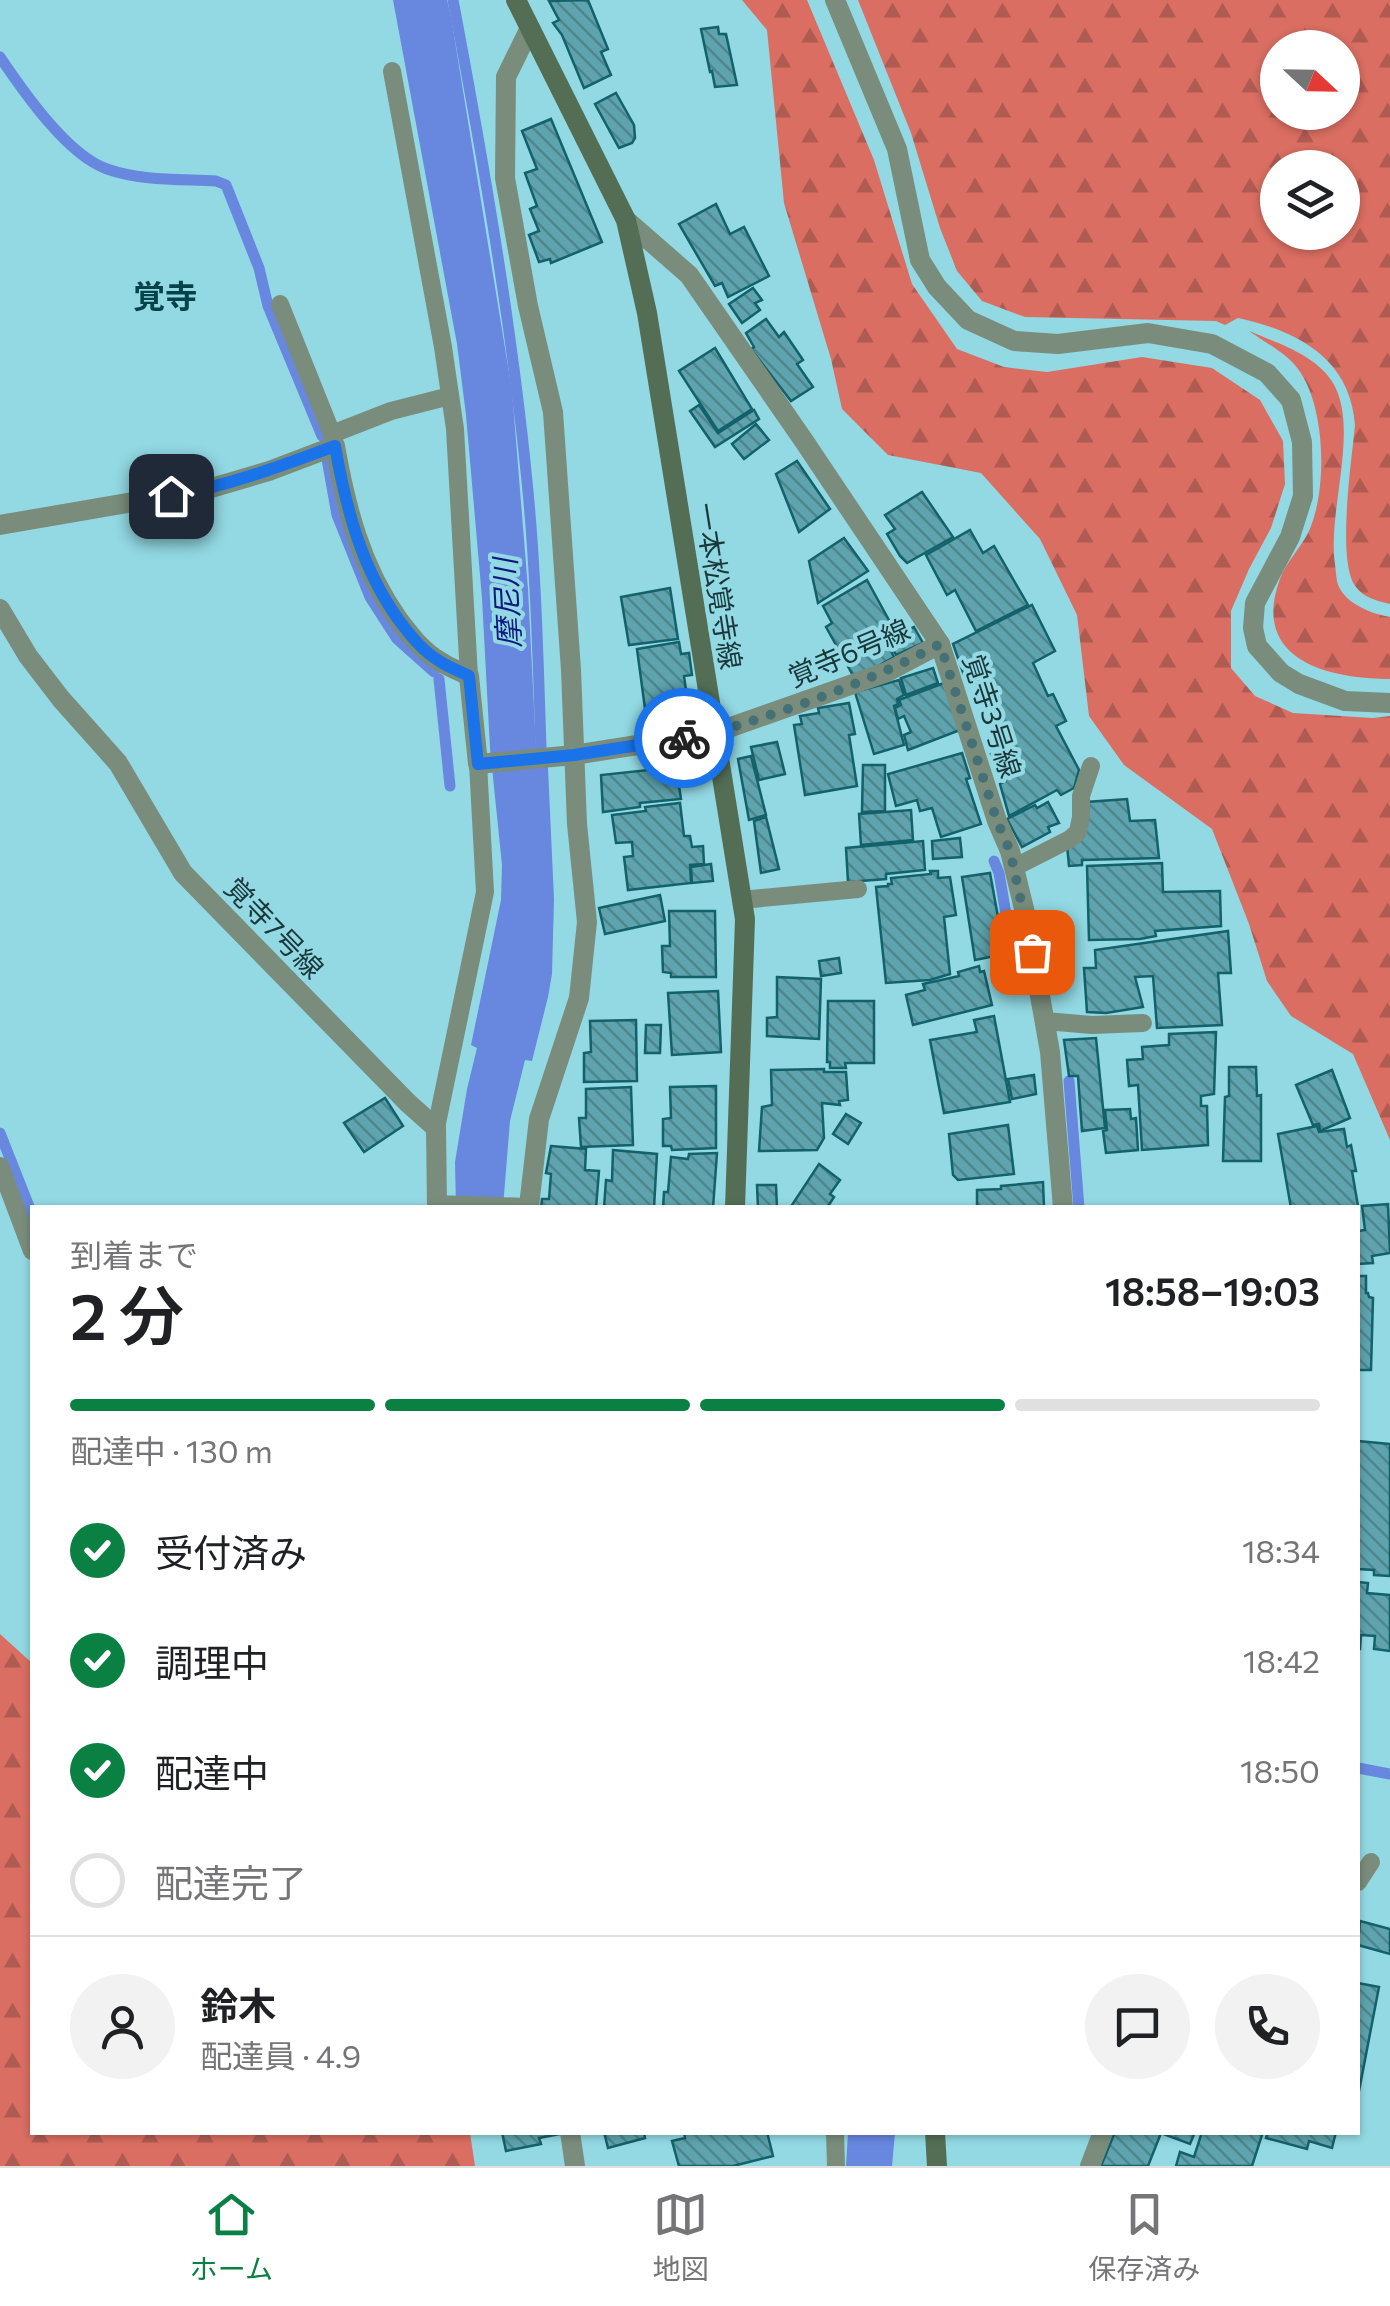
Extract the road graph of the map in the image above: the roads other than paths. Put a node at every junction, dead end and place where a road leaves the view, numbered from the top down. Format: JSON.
{"nodes":[{"id":1,"x":516,"y":0,"type":"edge"},
{"id":2,"x":835,"y":0,"type":"edge"},
{"id":3,"x":530,"y":28,"type":"junction"},
{"id":4,"x":392,"y":70,"type":"dead end"},
{"id":5,"x":626,"y":220,"type":"junction"},
{"id":6,"x":280,"y":304,"type":"dead end"},
{"id":7,"x":450,"y":396,"type":"junction"},
{"id":8,"x":334,"y":440,"type":"junction"},
{"id":9,"x":0,"y":526,"type":"edge"},
{"id":10,"x":0,"y":610,"type":"edge"},
{"id":11,"x":940,"y":644,"type":"junction"},
{"id":12,"x":469,"y":676,"type":"junction"},
{"id":13,"x":1390,"y":703,"type":"edge"},
{"id":14,"x":714,"y":733,"type":"junction"},
{"id":15,"x":566,"y":755,"type":"junction"},
{"id":16,"x":484,"y":763,"type":"junction"},
{"id":17,"x":1091,"y":766,"type":"dead end"},
{"id":18,"x":1015,"y":867,"type":"junction"},
{"id":19,"x":858,"y":889,"type":"dead end"},
{"id":20,"x":741,"y":900,"type":"junction"},
{"id":21,"x":1044,"y":1020,"type":"junction"},
{"id":22,"x":1143,"y":1023,"type":"dead end"},
{"id":23,"x":436,"y":1128,"type":"junction"},
{"id":24,"x":0,"y":1166,"type":"edge"},
{"id":25,"x":437,"y":1205,"type":"edge"},
{"id":26,"x":522,"y":1205,"type":"edge"},
{"id":27,"x":735,"y":1205,"type":"edge"},
{"id":28,"x":1063,"y":1205,"type":"edge"},
{"id":29,"x":30,"y":1246,"type":"edge"},
{"id":30,"x":1371,"y":1862,"type":"dead end"},
{"id":31,"x":1360,"y":1879,"type":"edge"},
{"id":32,"x":571,"y":2135,"type":"edge"},
{"id":33,"x":835,"y":2135,"type":"edge"},
{"id":34,"x":935,"y":2135,"type":"edge"},
{"id":35,"x":1102,"y":2135,"type":"edge"},
{"id":36,"x":576,"y":2166,"type":"edge"},
{"id":37,"x":836,"y":2166,"type":"edge"},
{"id":38,"x":938,"y":2166,"type":"edge"},
{"id":39,"x":1090,"y":2166,"type":"edge"}],
"edges":[{"from":1,"to":3,"type":"main road","name":"一本松覚寺線"},
{"from":2,"to":13,"type":"street"},
{"from":3,"to":5,"type":"main road","name":"一本松覚寺線"},
{"from":3,"to":15,"type":"street"},
{"from":4,"to":7,"type":"lane"},
{"from":5,"to":11,"type":"street","name":"覚寺3号線"},
{"from":5,"to":14,"type":"main road","name":"一本松覚寺線"},
{"from":6,"to":8,"type":"lane"},
{"from":7,"to":8,"type":"lane"},
{"from":7,"to":12,"type":"lane"},
{"from":8,"to":9,"type":"street"},
{"from":8,"to":12,"type":"street"},
{"from":10,"to":23,"type":"street","name":"覚寺7号線"},
{"from":11,"to":14,"type":"street","name":"覚寺6号線"},
{"from":11,"to":18,"type":"street","name":"覚寺3号線"},
{"from":12,"to":16,"type":"street"},
{"from":14,"to":15,"type":"street","name":"覚寺6号線"},
{"from":14,"to":20,"type":"main road","name":"一本松覚寺線"},
{"from":15,"to":16,"type":"street","name":"覚寺6号線"},
{"from":15,"to":26,"type":"street"},
{"from":16,"to":23,"type":"lane"},
{"from":17,"to":18,"type":"lane"},
{"from":18,"to":21,"type":"street","name":"覚寺3号線"},
{"from":19,"to":20,"type":"lane"},
{"from":20,"to":27,"type":"main road","name":"一本松覚寺線"},
{"from":21,"to":22,"type":"lane"},
{"from":21,"to":28,"type":"street","name":"覚寺3号線"},
{"from":23,"to":25,"type":"street"},
{"from":24,"to":29,"type":"lane"},
{"from":30,"to":31,"type":"lane"},
{"from":32,"to":36,"type":"street"},
{"from":33,"to":37,"type":"lane"},
{"from":34,"to":38,"type":"main road"},
{"from":35,"to":39,"type":"street"}]}
